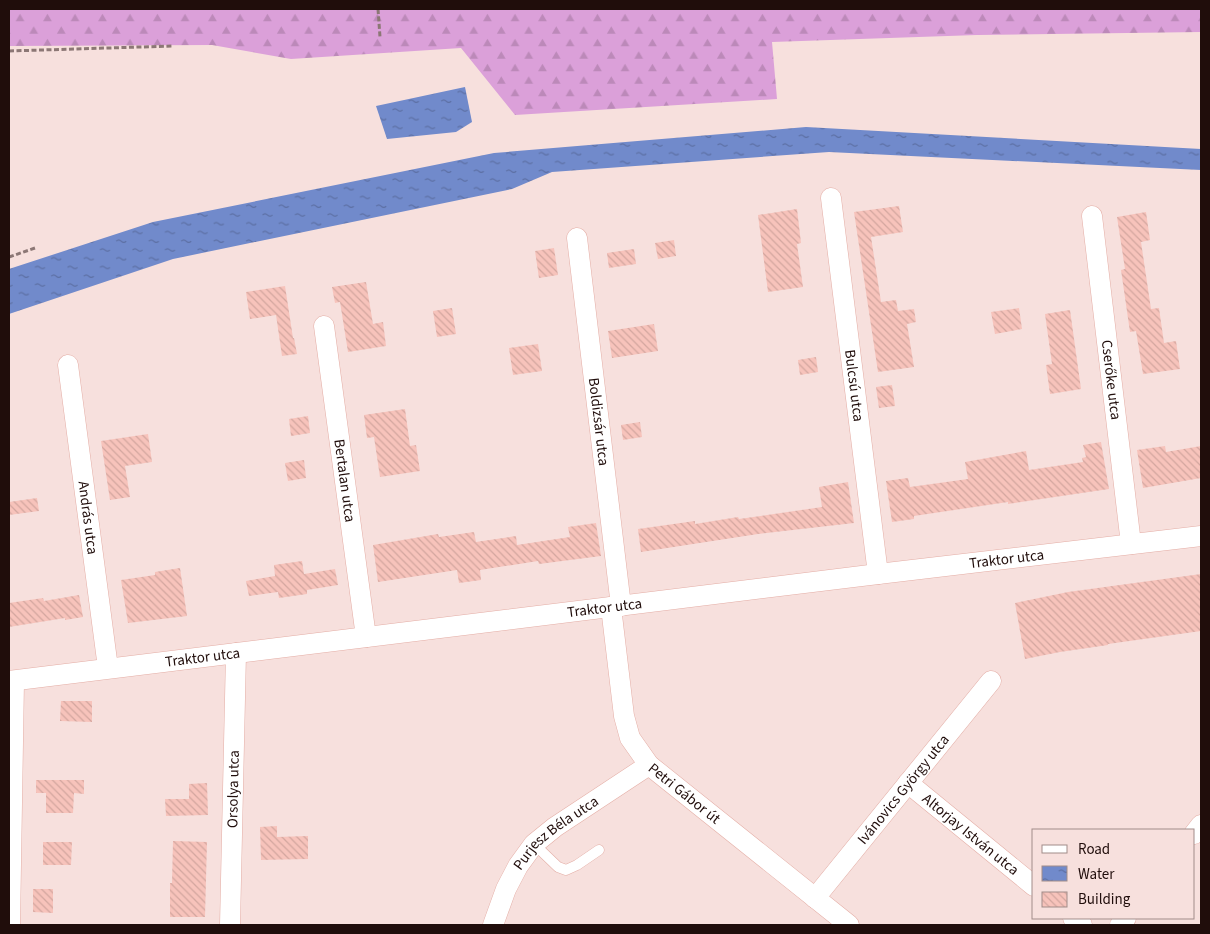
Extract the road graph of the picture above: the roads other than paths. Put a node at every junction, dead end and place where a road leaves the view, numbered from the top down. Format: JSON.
{"nodes":[{"id":1,"x":831,"y":198,"type":"dead end"},
{"id":2,"x":1092,"y":216,"type":"dead end"},
{"id":3,"x":577,"y":238,"type":"dead end"},
{"id":4,"x":324,"y":326,"type":"dead end"},
{"id":5,"x":68,"y":365,"type":"dead end"},
{"id":6,"x":1201,"y":536,"type":"edge"},
{"id":7,"x":1131,"y":544,"type":"junction"},
{"id":8,"x":878,"y":574,"type":"junction"},
{"id":9,"x":616,"y":607,"type":"junction"},
{"id":10,"x":366,"y":637,"type":"junction"},
{"id":11,"x":236,"y":653,"type":"junction"},
{"id":12,"x":108,"y":668,"type":"junction"},
{"id":13,"x":11,"y":681,"type":"edge"},
{"id":14,"x":991,"y":681,"type":"dead end"},
{"id":15,"x":649,"y":765,"type":"junction"},
{"id":16,"x":908,"y":783,"type":"junction"},
{"id":17,"x":534,"y":844,"type":"junction"},
{"id":18,"x":598,"y":850,"type":"dead end"},
{"id":19,"x":1032,"y":884,"type":"edge"},
{"id":20,"x":815,"y":898,"type":"junction"},
{"id":21,"x":10,"y":925,"type":"edge"},
{"id":22,"x":230,"y":925,"type":"edge"},
{"id":23,"x":492,"y":925,"type":"edge"},
{"id":24,"x":849,"y":925,"type":"edge"}],
"edges":[{"from":1,"to":8,"type":"street","name":"Bulcsú utca"},
{"from":2,"to":7,"type":"street","name":"Cserőke utca"},
{"from":3,"to":9,"type":"street","name":"Boldizsár utca"},
{"from":4,"to":10,"type":"street","name":"Bertalan utca"},
{"from":5,"to":12,"type":"street","name":"András utca"},
{"from":6,"to":7,"type":"street","name":"Traktor utca"},
{"from":7,"to":8,"type":"street","name":"Traktor utca"},
{"from":8,"to":9,"type":"street","name":"Traktor utca"},
{"from":9,"to":10,"type":"street","name":"Traktor utca"},
{"from":9,"to":15,"type":"street","name":"Petri Gábor út"},
{"from":10,"to":11,"type":"street","name":"Traktor utca"},
{"from":11,"to":12,"type":"street","name":"Traktor utca"},
{"from":11,"to":22,"type":"street","name":"Orsolya utca"},
{"from":12,"to":13,"type":"street","name":"Traktor utca"},
{"from":13,"to":21,"type":"street"},
{"from":14,"to":16,"type":"street","name":"Ivánovics György utca"},
{"from":15,"to":17,"type":"street","name":"Purjesz Béla utca"},
{"from":15,"to":20,"type":"street","name":"Petri Gábor út"},
{"from":16,"to":19,"type":"street","name":"Altorjay István utca"},
{"from":16,"to":20,"type":"street","name":"Ivánovics György utca"},
{"from":17,"to":18,"type":"lane"},
{"from":17,"to":23,"type":"street","name":"Purjesz Béla utca"},
{"from":20,"to":24,"type":"street","name":"Petri Gábor út"}]}
